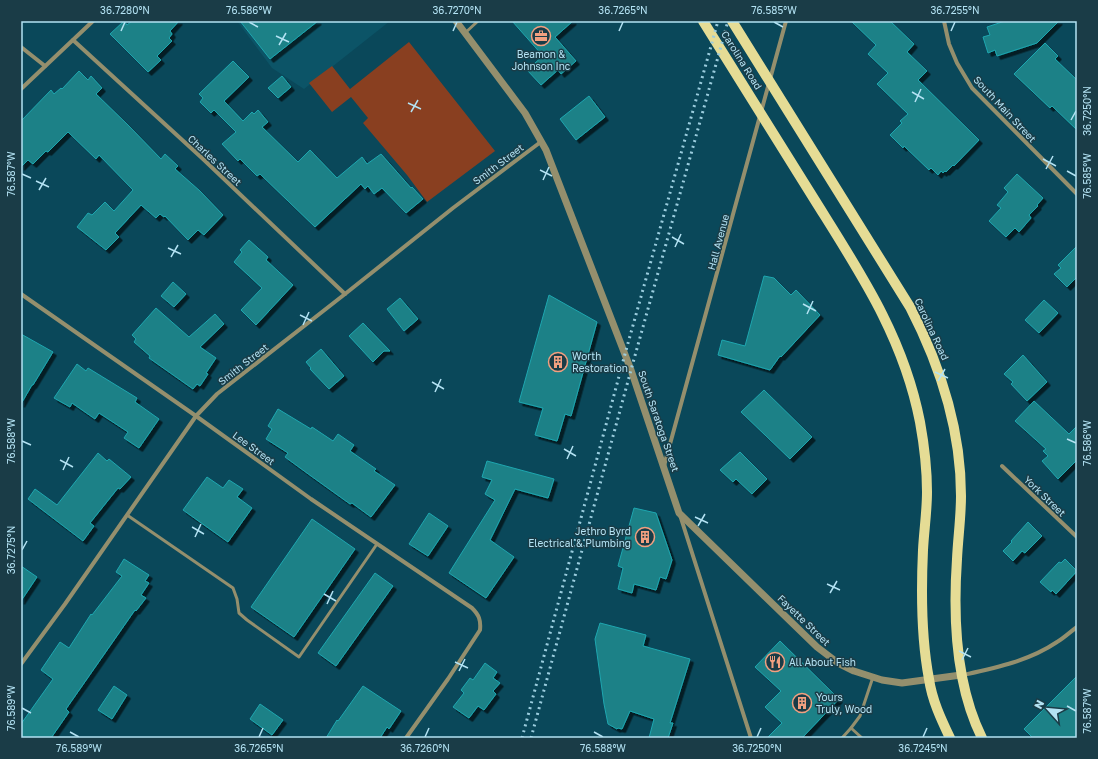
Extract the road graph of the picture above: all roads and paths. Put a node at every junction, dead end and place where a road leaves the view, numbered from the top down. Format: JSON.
{"nodes":[{"id":1,"x":93,"y":21,"type":"edge"},
{"id":2,"x":456,"y":21,"type":"edge"},
{"id":3,"x":478,"y":21,"type":"edge"},
{"id":4,"x":703,"y":21,"type":"edge"},
{"id":5,"x":732,"y":21,"type":"edge"},
{"id":6,"x":786,"y":21,"type":"edge"},
{"id":7,"x":944,"y":21,"type":"edge"},
{"id":8,"x":465,"y":33,"type":"junction"},
{"id":9,"x":73,"y":40,"type":"junction"},
{"id":10,"x":21,"y":47,"type":"edge"},
{"id":11,"x":45,"y":66,"type":"junction"},
{"id":12,"x":21,"y":90,"type":"edge"},
{"id":13,"x":542,"y":141,"type":"junction"},
{"id":14,"x":1077,"y":194,"type":"edge"},
{"id":15,"x":21,"y":294,"type":"edge"},
{"id":16,"x":345,"y":294,"type":"junction"},
{"id":17,"x":196,"y":416,"type":"junction"},
{"id":18,"x":664,"y":466,"type":"junction"},
{"id":19,"x":1002,"y":466,"type":"dead end"},
{"id":20,"x":679,"y":513,"type":"junction"},
{"id":21,"x":127,"y":515,"type":"junction"},
{"id":22,"x":1077,"y":537,"type":"edge"},
{"id":23,"x":377,"y":544,"type":"junction"},
{"id":24,"x":1077,"y":627,"type":"edge"},
{"id":25,"x":21,"y":664,"type":"edge"},
{"id":26,"x":961,"y":675,"type":"junction"},
{"id":27,"x":873,"y":677,"type":"junction"},
{"id":28,"x":929,"y":680,"type":"junction"},
{"id":29,"x":851,"y":728,"type":"junction"},
{"id":30,"x":948,"y":737,"type":"edge"},
{"id":31,"x":406,"y":738,"type":"edge"},
{"id":32,"x":751,"y":738,"type":"edge"},
{"id":33,"x":842,"y":738,"type":"edge"},
{"id":34,"x":862,"y":738,"type":"edge"},
{"id":35,"x":982,"y":738,"type":"edge"}],
"edges":[{"from":1,"to":9,"type":"street"},
{"from":2,"to":8,"type":"street","name":"South Saratoga Street"},
{"from":3,"to":8,"type":"lane"},
{"from":4,"to":28,"type":"main road","name":"Carolina Road"},
{"from":5,"to":26,"type":"main road","name":"Carolina Road"},
{"from":6,"to":18,"type":"street","name":"Hall Avenue"},
{"from":7,"to":14,"type":"street","name":"South Main Street"},
{"from":8,"to":13,"type":"street","name":"South Saratoga Street"},
{"from":9,"to":11,"type":"street"},
{"from":9,"to":16,"type":"street","name":"Charles Street"},
{"from":10,"to":11,"type":"street"},
{"from":11,"to":12,"type":"street"},
{"from":13,"to":16,"type":"street","name":"Smith Street"},
{"from":13,"to":18,"type":"street","name":"South Saratoga Street"},
{"from":15,"to":17,"type":"street","name":"Lee Street"},
{"from":16,"to":17,"type":"street","name":"Smith Street"},
{"from":17,"to":21,"type":"street","name":"Smith Street"},
{"from":17,"to":23,"type":"street","name":"Lee Street"},
{"from":18,"to":20,"type":"street","name":"South Saratoga Street"},
{"from":19,"to":22,"type":"street","name":"York Street"},
{"from":20,"to":27,"type":"street","name":"Fayette Street"},
{"from":20,"to":32,"type":"street","name":"South Saratoga Street"},
{"from":21,"to":23,"type":"lane"},
{"from":21,"to":25,"type":"street","name":"Smith Street"},
{"from":23,"to":31,"type":"street","name":"Lee Street"},
{"from":24,"to":26,"type":"street","name":"Fayette Street"},
{"from":26,"to":28,"type":"street","name":"Fayette Street"},
{"from":26,"to":35,"type":"main road","name":"Carolina Road"},
{"from":27,"to":28,"type":"street","name":"Fayette Street"},
{"from":27,"to":29,"type":"lane"},
{"from":28,"to":30,"type":"main road","name":"Carolina Road"},
{"from":29,"to":33,"type":"lane"},
{"from":29,"to":34,"type":"lane"}]}
